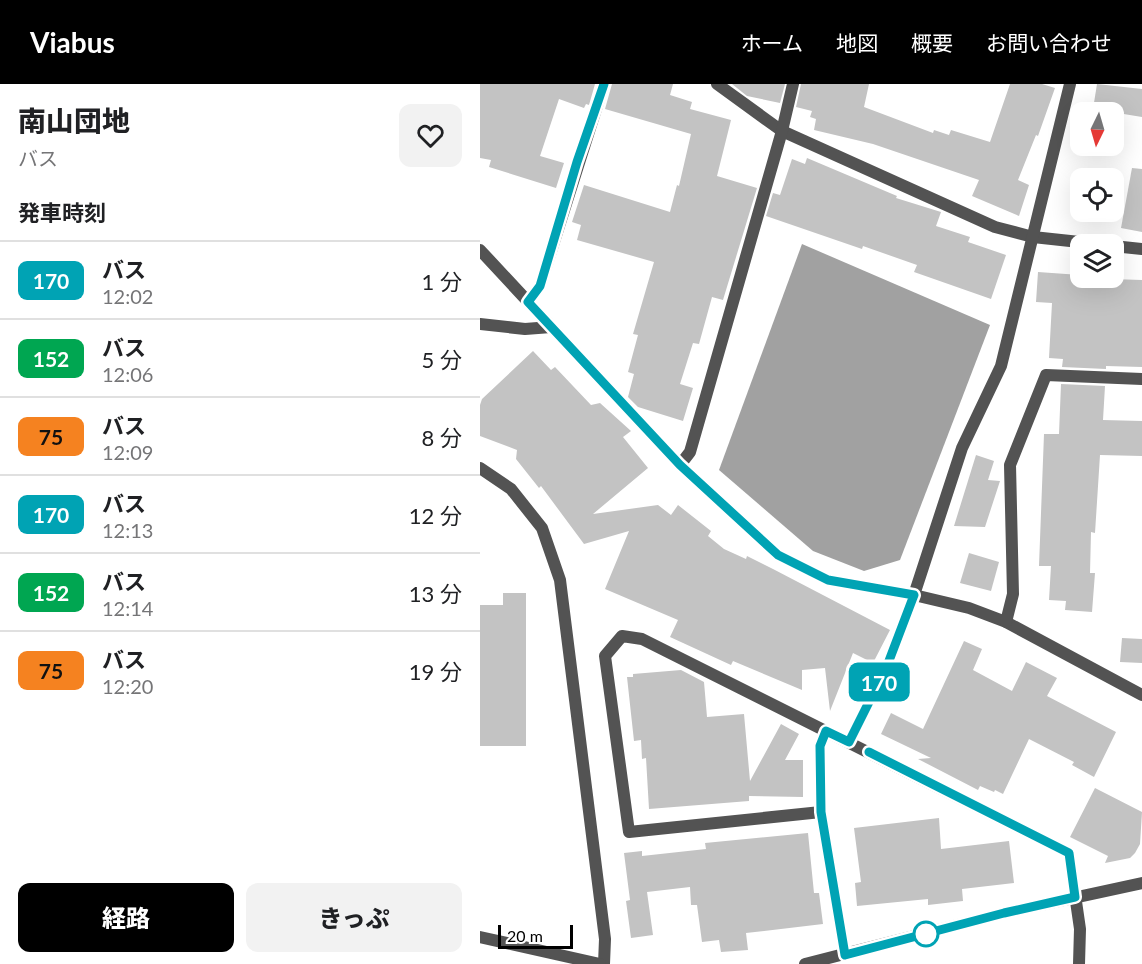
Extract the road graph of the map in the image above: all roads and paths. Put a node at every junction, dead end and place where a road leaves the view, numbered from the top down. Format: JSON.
{"nodes":[{"id":1,"x":604,"y":84,"type":"edge"},
{"id":2,"x":717,"y":84,"type":"edge"},
{"id":3,"x":793,"y":84,"type":"edge"},
{"id":4,"x":1070,"y":84,"type":"edge"},
{"id":5,"x":782,"y":131,"type":"junction"},
{"id":6,"x":1033,"y":237,"type":"junction"},
{"id":7,"x":1070,"y":241,"type":"edge"},
{"id":8,"x":1124,"y":247,"type":"edge"},
{"id":9,"x":1142,"y":249,"type":"edge"},
{"id":10,"x":480,"y":250,"type":"edge"},
{"id":11,"x":528,"y":302,"type":"junction"},
{"id":12,"x":480,"y":324,"type":"edge"},
{"id":13,"x":551,"y":327,"type":"junction"},
{"id":14,"x":1142,"y":379,"type":"edge"},
{"id":15,"x":680,"y":465,"type":"junction"},
{"id":16,"x":480,"y":468,"type":"edge"},
{"id":17,"x":914,"y":595,"type":"junction"},
{"id":18,"x":1006,"y":622,"type":"junction"},
{"id":19,"x":1142,"y":695,"type":"edge"},
{"id":20,"x":826,"y":731,"type":"junction"},
{"id":21,"x":849,"y":742,"type":"junction"},
{"id":22,"x":821,"y":812,"type":"junction"},
{"id":23,"x":1142,"y":883,"type":"edge"},
{"id":24,"x":1075,"y":897,"type":"junction"},
{"id":25,"x":480,"y":937,"type":"edge"},
{"id":26,"x":845,"y":955,"type":"junction"},
{"id":27,"x":602,"y":964,"type":"edge"},
{"id":28,"x":805,"y":964,"type":"edge"},
{"id":29,"x":1078,"y":964,"type":"edge"}],
"edges":[{"from":1,"to":11,"type":"street"},
{"from":2,"to":5,"type":"street"},
{"from":3,"to":5,"type":"street"},
{"from":4,"to":6,"type":"street"},
{"from":5,"to":6,"type":"street"},
{"from":5,"to":15,"type":"street"},
{"from":6,"to":7,"type":"street"},
{"from":6,"to":17,"type":"street"},
{"from":8,"to":9,"type":"street"},
{"from":10,"to":11,"type":"street"},
{"from":11,"to":13,"type":"street"},
{"from":12,"to":13,"type":"street"},
{"from":13,"to":15,"type":"street"},
{"from":14,"to":18,"type":"street"},
{"from":15,"to":17,"type":"street"},
{"from":16,"to":27,"type":"street"},
{"from":17,"to":18,"type":"street"},
{"from":17,"to":21,"type":"street"},
{"from":18,"to":19,"type":"street"},
{"from":20,"to":21,"type":"street"},
{"from":20,"to":22,"type":"street"},
{"from":20,"to":22,"type":"street"},
{"from":21,"to":24,"type":"street"},
{"from":22,"to":26,"type":"street"},
{"from":23,"to":24,"type":"street"},
{"from":24,"to":26,"type":"street"},
{"from":24,"to":29,"type":"street"},
{"from":25,"to":27,"type":"street"},
{"from":26,"to":28,"type":"street"}]}
